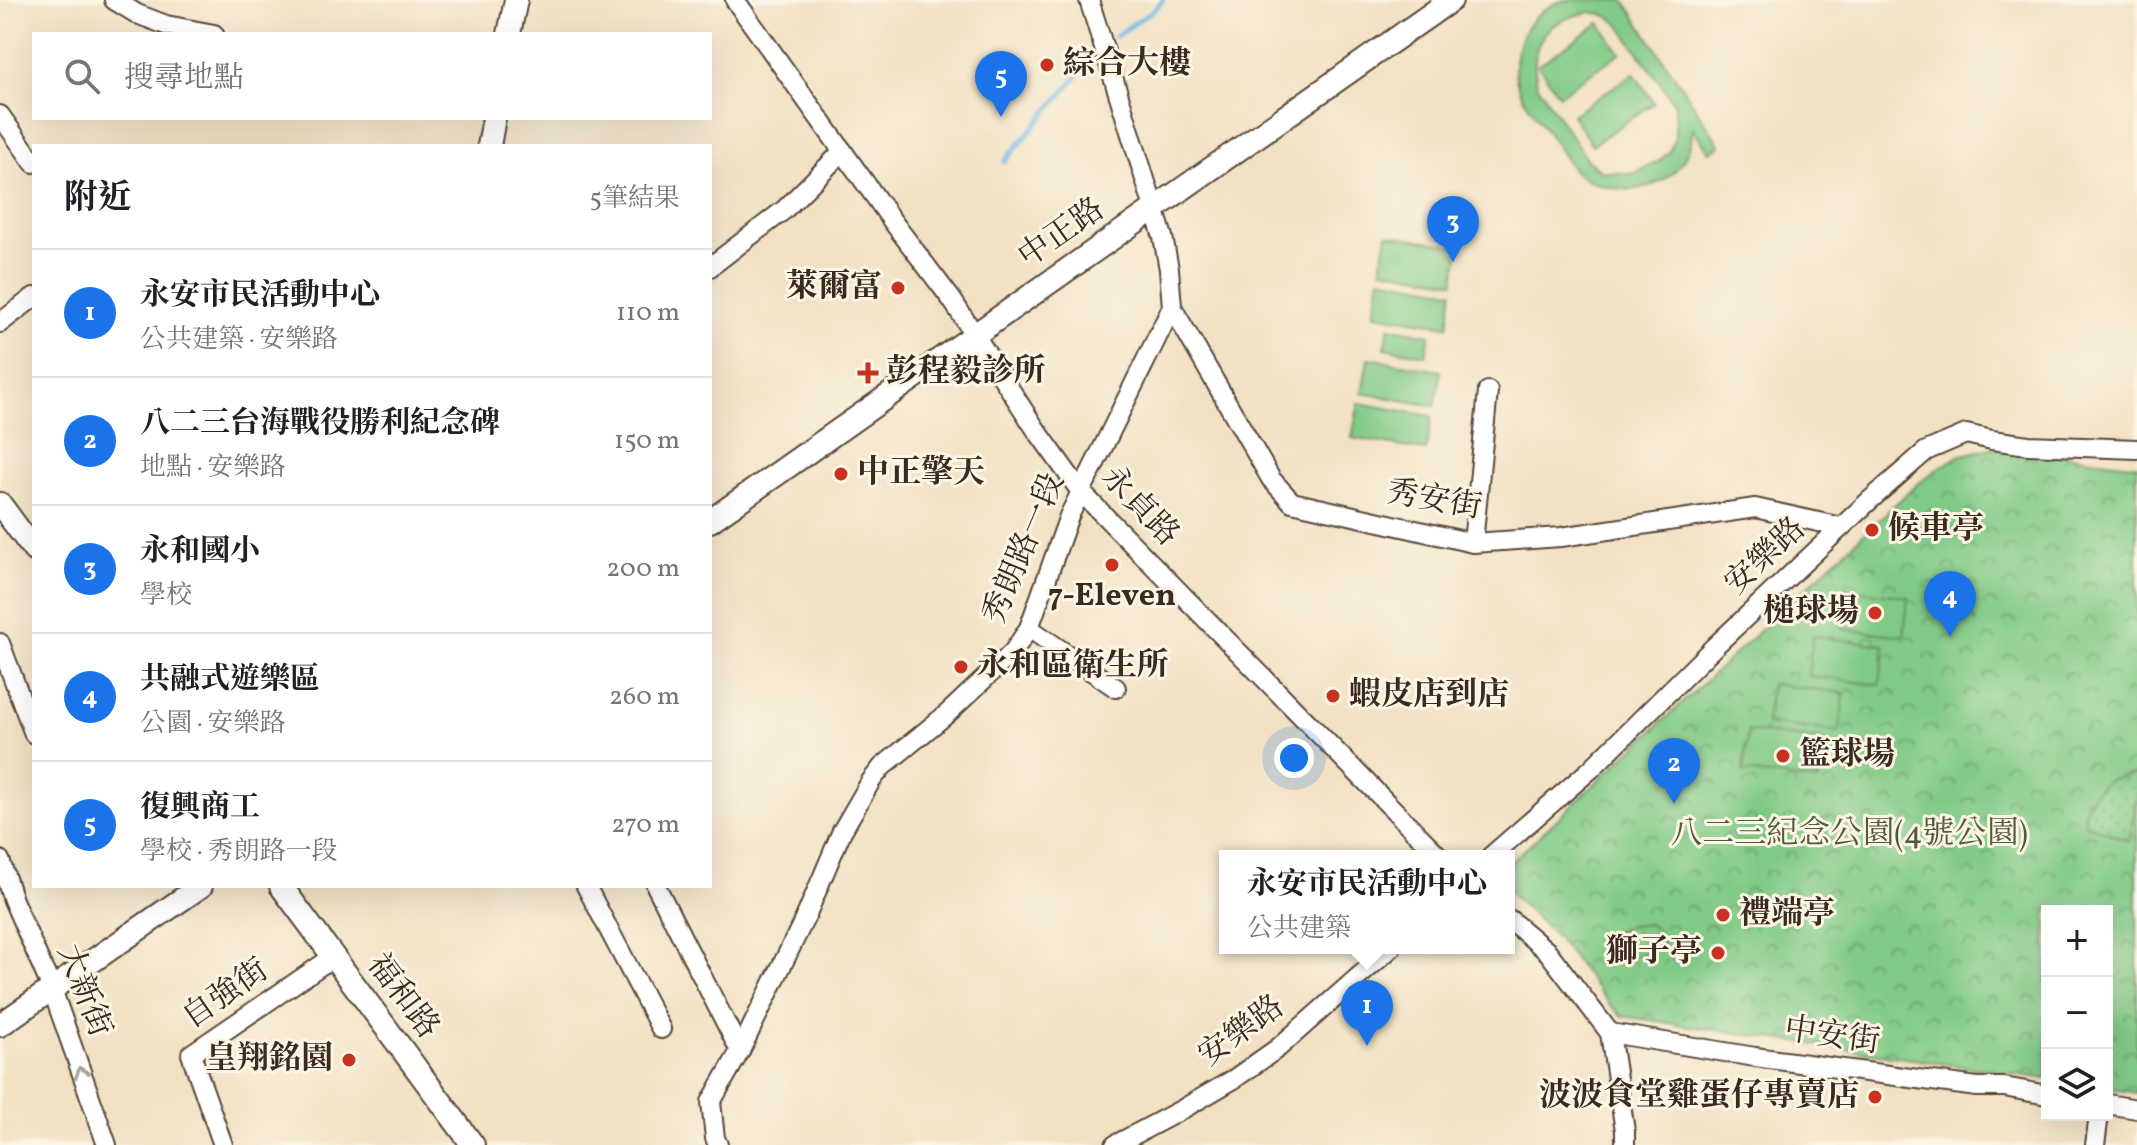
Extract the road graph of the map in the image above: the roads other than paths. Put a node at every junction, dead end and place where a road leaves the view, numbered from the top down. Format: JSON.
{"nodes":[{"id":1,"x":114,"y":0,"type":"edge"},
{"id":2,"x":516,"y":0,"type":"edge"},
{"id":3,"x":735,"y":0,"type":"edge"},
{"id":4,"x":1089,"y":0,"type":"edge"},
{"id":5,"x":1451,"y":0,"type":"edge"},
{"id":6,"x":203,"y":32,"type":"edge"},
{"id":7,"x":509,"y":32,"type":"edge"},
{"id":8,"x":0,"y":115,"type":"edge"},
{"id":9,"x":494,"y":120,"type":"edge"},
{"id":10,"x":489,"y":144,"type":"edge"},
{"id":11,"x":843,"y":151,"type":"junction"},
{"id":12,"x":32,"y":160,"type":"edge"},
{"id":13,"x":1155,"y":208,"type":"junction"},
{"id":14,"x":712,"y":265,"type":"edge"},
{"id":15,"x":32,"y":299,"type":"edge"},
{"id":16,"x":1172,"y":307,"type":"junction"},
{"id":17,"x":0,"y":323,"type":"edge"},
{"id":18,"x":975,"y":335,"type":"junction"},
{"id":19,"x":1488,"y":391,"type":"dead end"},
{"id":20,"x":2137,"y":449,"type":"edge"},
{"id":21,"x":1081,"y":492,"type":"junction"},
{"id":22,"x":0,"y":504,"type":"edge"},
{"id":23,"x":712,"y":520,"type":"edge"},
{"id":24,"x":1841,"y":527,"type":"junction"},
{"id":25,"x":1473,"y":543,"type":"junction"},
{"id":26,"x":32,"y":547,"type":"edge"},
{"id":27,"x":1029,"y":628,"type":"junction"},
{"id":28,"x":0,"y":643,"type":"edge"},
{"id":29,"x":1116,"y":688,"type":"dead end"},
{"id":30,"x":32,"y":729,"type":"edge"},
{"id":31,"x":1433,"y":850,"type":"edge"},
{"id":32,"x":1498,"y":850,"type":"edge"},
{"id":33,"x":0,"y":860,"type":"edge"},
{"id":34,"x":198,"y":888,"type":"edge"},
{"id":35,"x":282,"y":888,"type":"edge"},
{"id":36,"x":587,"y":888,"type":"edge"},
{"id":37,"x":657,"y":888,"type":"edge"},
{"id":38,"x":1515,"y":924,"type":"edge"},
{"id":39,"x":1384,"y":954,"type":"edge"},
{"id":40,"x":333,"y":957,"type":"junction"},
{"id":41,"x":52,"y":989,"type":"junction"},
{"id":42,"x":0,"y":1025,"type":"edge"},
{"id":43,"x":661,"y":1029,"type":"dead end"},
{"id":44,"x":1610,"y":1033,"type":"junction"},
{"id":45,"x":740,"y":1051,"type":"junction"},
{"id":46,"x":2041,"y":1094,"type":"edge"},
{"id":47,"x":2113,"y":1105,"type":"edge"},
{"id":48,"x":2137,"y":1109,"type":"edge"},
{"id":49,"x":2098,"y":1121,"type":"edge"},
{"id":50,"x":107,"y":1145,"type":"edge"},
{"id":51,"x":223,"y":1145,"type":"edge"},
{"id":52,"x":473,"y":1145,"type":"edge"},
{"id":53,"x":718,"y":1145,"type":"edge"},
{"id":54,"x":1115,"y":1145,"type":"edge"},
{"id":55,"x":1625,"y":1145,"type":"edge"},
{"id":56,"x":2095,"y":1145,"type":"edge"}],
"edges":[{"from":1,"to":6,"type":"street"},
{"from":2,"to":7,"type":"street"},
{"from":3,"to":11,"type":"street","name":"永貞路"},
{"from":4,"to":13,"type":"street"},
{"from":5,"to":13,"type":"street","name":"中正路"},
{"from":8,"to":12,"type":"street"},
{"from":9,"to":10,"type":"street"},
{"from":11,"to":14,"type":"street"},
{"from":11,"to":18,"type":"street","name":"永貞路"},
{"from":13,"to":16,"type":"street"},
{"from":13,"to":18,"type":"street","name":"中正路"},
{"from":15,"to":17,"type":"street"},
{"from":16,"to":21,"type":"street","name":"秀朗路一段"},
{"from":16,"to":25,"type":"street","name":"秀安街"},
{"from":18,"to":21,"type":"street","name":"永貞路"},
{"from":18,"to":23,"type":"street","name":"中正路"},
{"from":19,"to":25,"type":"street"},
{"from":20,"to":24,"type":"street","name":"安樂路"},
{"from":21,"to":27,"type":"street","name":"秀朗路一段"},
{"from":21,"to":31,"type":"street","name":"永貞路"},
{"from":22,"to":26,"type":"street"},
{"from":24,"to":25,"type":"street","name":"秀安街"},
{"from":24,"to":32,"type":"street","name":"安樂路"},
{"from":27,"to":29,"type":"street"},
{"from":27,"to":45,"type":"street","name":"秀朗路一段"},
{"from":28,"to":30,"type":"street"},
{"from":33,"to":41,"type":"street","name":"大新街"},
{"from":34,"to":41,"type":"street"},
{"from":35,"to":40,"type":"street","name":"福和路"},
{"from":36,"to":43,"type":"street"},
{"from":37,"to":45,"type":"street"},
{"from":38,"to":44,"type":"street"},
{"from":39,"to":54,"type":"street","name":"安樂路"},
{"from":40,"to":51,"type":"street","name":"自強街"},
{"from":40,"to":52,"type":"street","name":"福和路"},
{"from":41,"to":42,"type":"street"},
{"from":50,"to":41,"type":"street","name":"大新街","one_way":true},
{"from":44,"to":46,"type":"street","name":"中安街"},
{"from":44,"to":55,"type":"street"},
{"from":45,"to":53,"type":"street","name":"秀朗路一段"},
{"from":47,"to":48,"type":"street"},
{"from":49,"to":56,"type":"street"}]}
